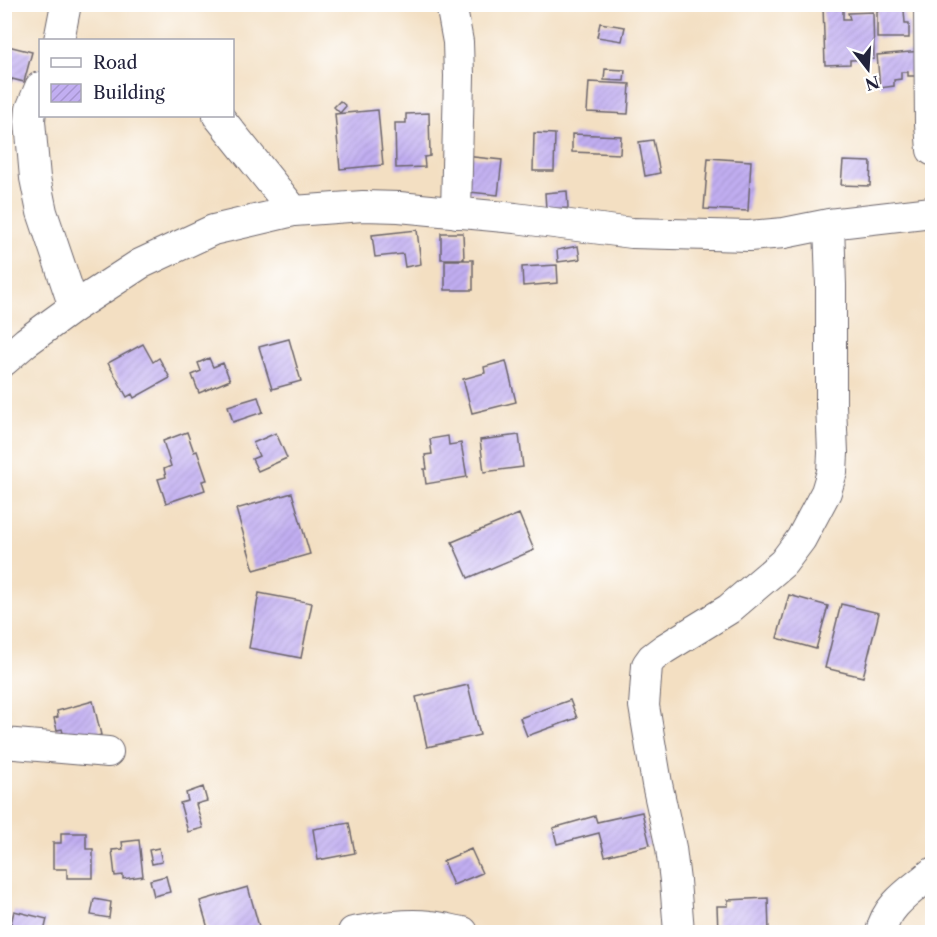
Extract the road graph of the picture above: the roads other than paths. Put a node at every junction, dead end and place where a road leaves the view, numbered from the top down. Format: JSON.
{"nodes":[{"id":1,"x":66,"y":4,"type":"edge"},
{"id":2,"x":451,"y":4,"type":"edge"},
{"id":3,"x":929,"y":4,"type":"edge"},
{"id":4,"x":59,"y":39,"type":"edge"},
{"id":5,"x":39,"y":89,"type":"edge"},
{"id":6,"x":219,"y":117,"type":"edge"},
{"id":7,"x":933,"y":150,"type":"edge"},
{"id":8,"x":294,"y":211,"type":"junction"},
{"id":9,"x":933,"y":212,"type":"edge"},
{"id":10,"x":456,"y":213,"type":"junction"},
{"id":11,"x":829,"y":224,"type":"junction"},
{"id":12,"x":74,"y":307,"type":"junction"},
{"id":13,"x":4,"y":361,"type":"edge"},
{"id":14,"x":4,"y":743,"type":"edge"},
{"id":15,"x":108,"y":753,"type":"dead end"},
{"id":16,"x":933,"y":873,"type":"edge"},
{"id":17,"x":353,"y":933,"type":"edge"},
{"id":18,"x":463,"y":933,"type":"edge"},
{"id":19,"x":679,"y":933,"type":"edge"},
{"id":20,"x":881,"y":933,"type":"edge"}],
"edges":[{"from":1,"to":4,"type":"street"},
{"from":2,"to":10,"type":"street"},
{"from":3,"to":7,"type":"street"},
{"from":5,"to":12,"type":"street"},
{"from":6,"to":8,"type":"street"},
{"from":8,"to":10,"type":"street"},
{"from":8,"to":12,"type":"street"},
{"from":9,"to":11,"type":"street"},
{"from":10,"to":11,"type":"street"},
{"from":11,"to":19,"type":"street"},
{"from":12,"to":13,"type":"street"},
{"from":14,"to":15,"type":"street"},
{"from":16,"to":20,"type":"street"},
{"from":17,"to":18,"type":"street"}]}
